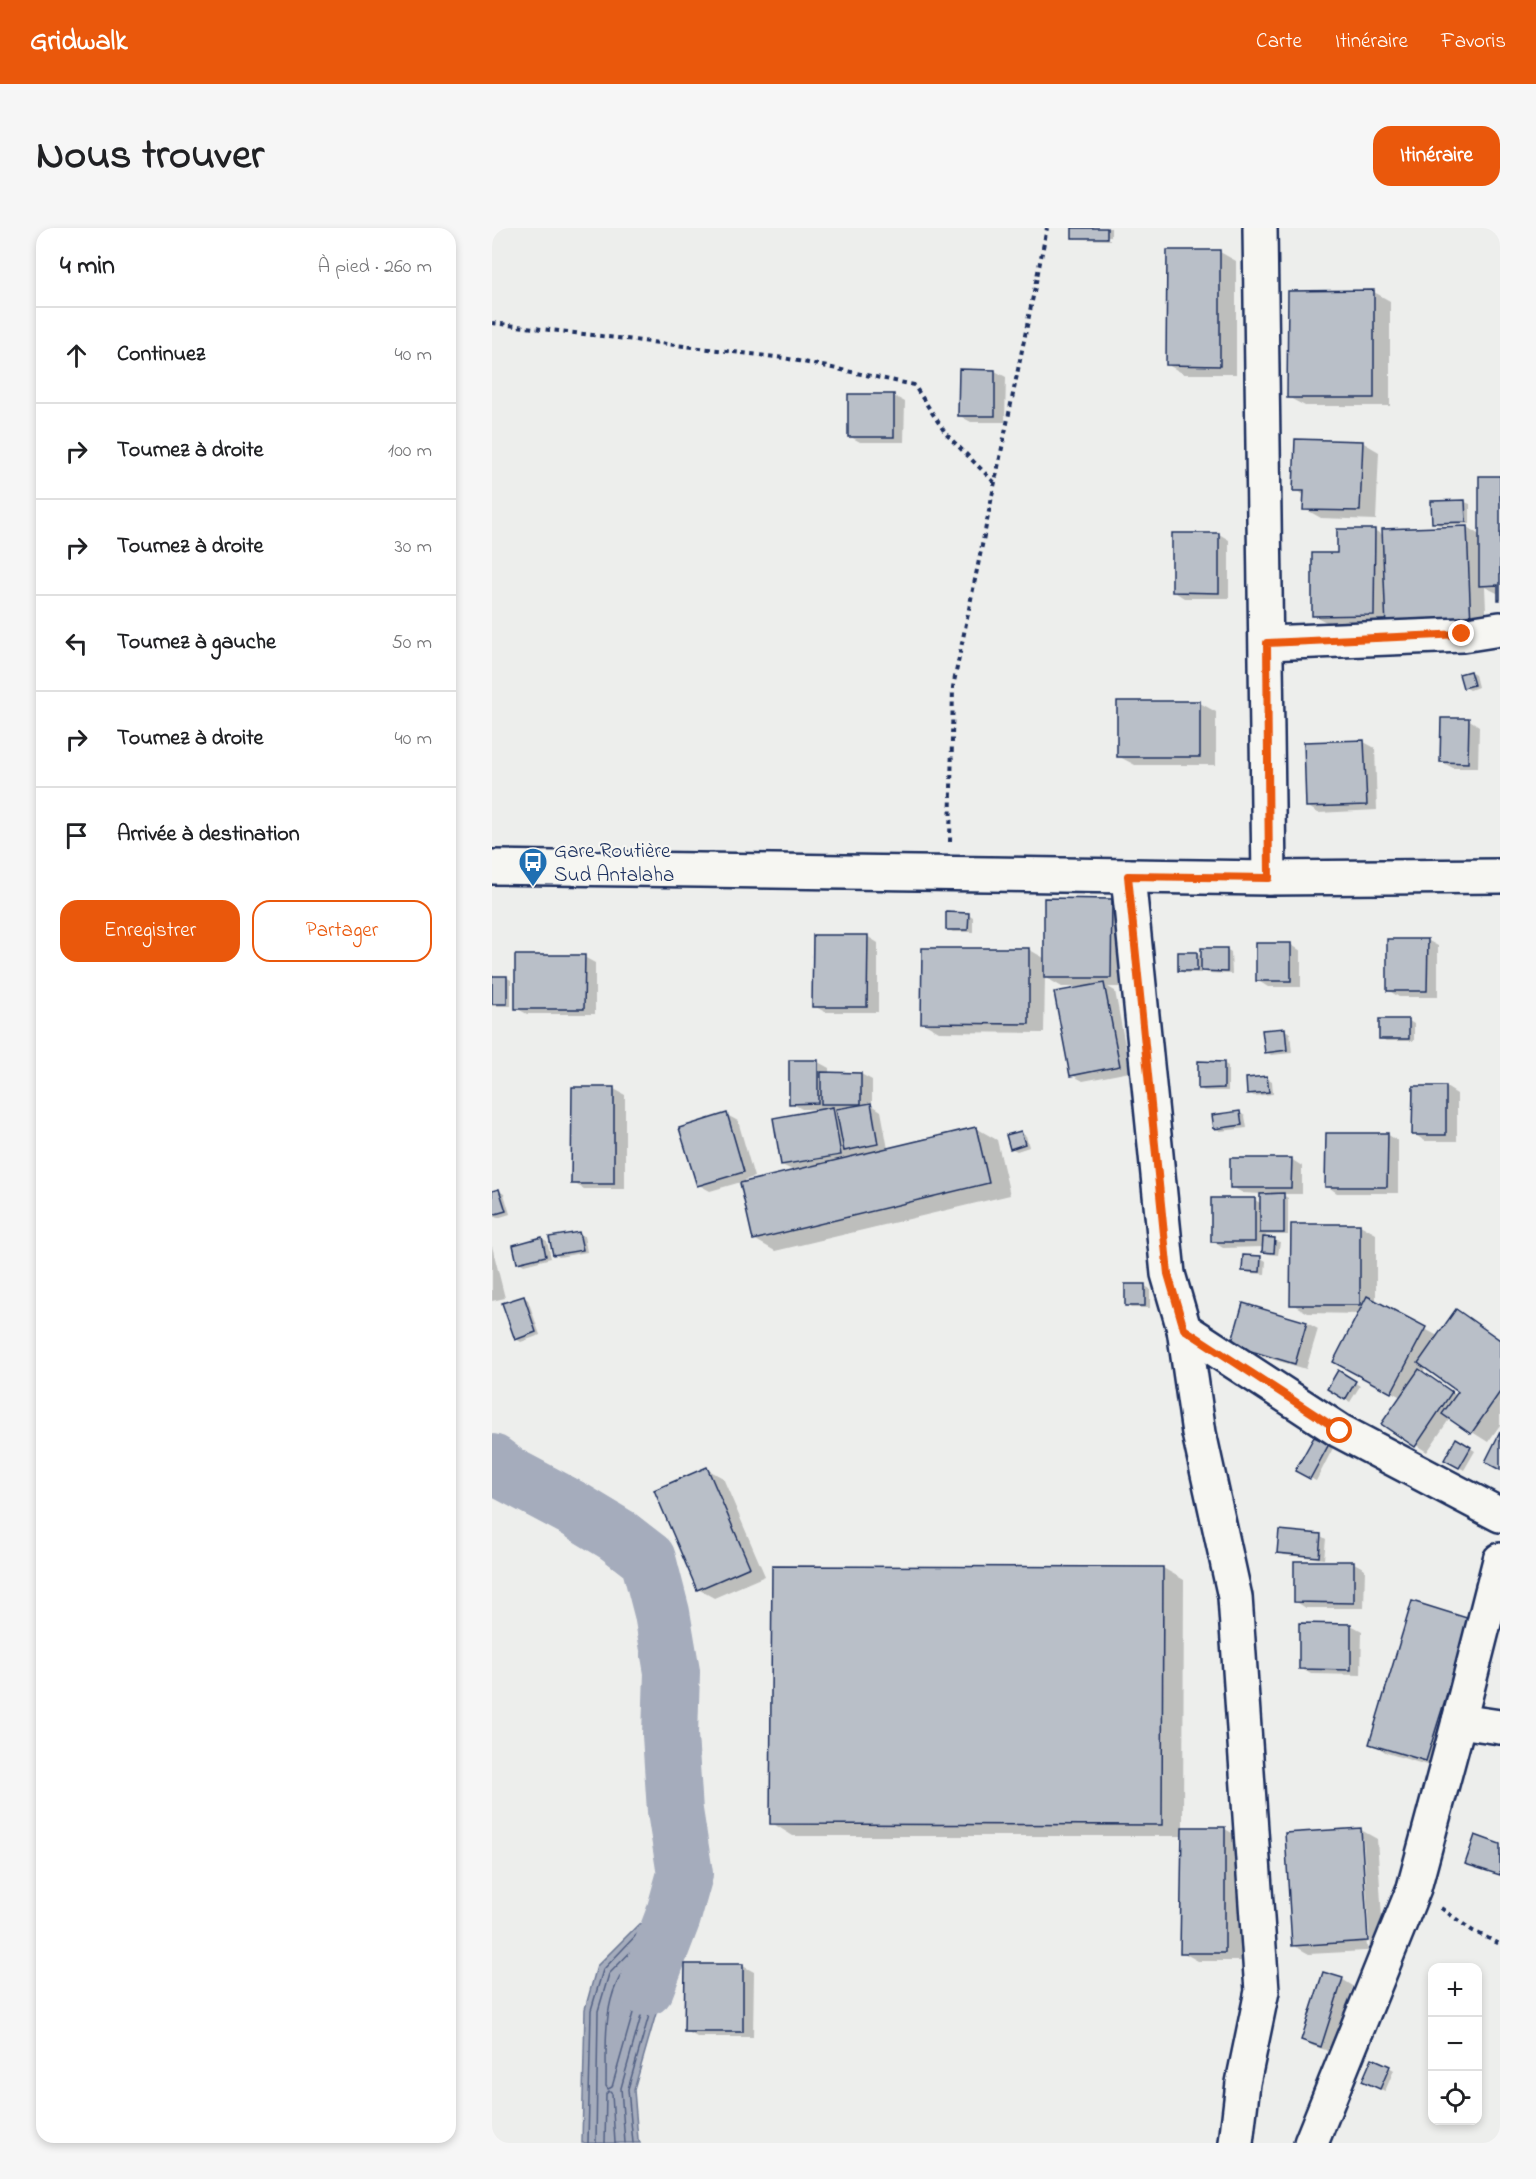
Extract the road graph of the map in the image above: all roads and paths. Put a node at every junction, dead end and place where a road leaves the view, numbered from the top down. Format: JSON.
{"nodes":[{"id":1,"x":1047,"y":228,"type":"edge"},
{"id":2,"x":1260,"y":228,"type":"edge"},
{"id":3,"x":492,"y":323,"type":"edge"},
{"id":4,"x":995,"y":483,"type":"junction"},
{"id":5,"x":1500,"y":629,"type":"edge"},
{"id":6,"x":1267,"y":643,"type":"junction"},
{"id":7,"x":492,"y":867,"type":"edge"},
{"id":8,"x":949,"y":873,"type":"junction"},
{"id":9,"x":1128,"y":876,"type":"junction"},
{"id":10,"x":1500,"y":876,"type":"edge"},
{"id":11,"x":1269,"y":878,"type":"junction"},
{"id":12,"x":1184,"y":1329,"type":"junction"},
{"id":13,"x":1500,"y":1515,"type":"edge"},
{"id":14,"x":1500,"y":1560,"type":"edge"},
{"id":15,"x":1459,"y":1722,"type":"junction"},
{"id":16,"x":1500,"y":1727,"type":"edge"},
{"id":17,"x":1414,"y":1887,"type":"junction"},
{"id":18,"x":1500,"y":1944,"type":"edge"},
{"id":19,"x":1236,"y":2143,"type":"edge"},
{"id":20,"x":1311,"y":2143,"type":"edge"}],
"edges":[{"from":1,"to":4,"type":"path"},
{"from":2,"to":6,"type":"street"},
{"from":3,"to":4,"type":"path"},
{"from":4,"to":8,"type":"path"},
{"from":5,"to":6,"type":"street"},
{"from":6,"to":11,"type":"street"},
{"from":7,"to":8,"type":"street"},
{"from":8,"to":9,"type":"street"},
{"from":9,"to":11,"type":"street"},
{"from":9,"to":12,"type":"street"},
{"from":10,"to":11,"type":"street"},
{"from":12,"to":13,"type":"street"},
{"from":12,"to":19,"type":"street"},
{"from":14,"to":15,"type":"street"},
{"from":15,"to":16,"type":"street"},
{"from":15,"to":17,"type":"street"},
{"from":17,"to":18,"type":"path"},
{"from":17,"to":20,"type":"street"}]}
